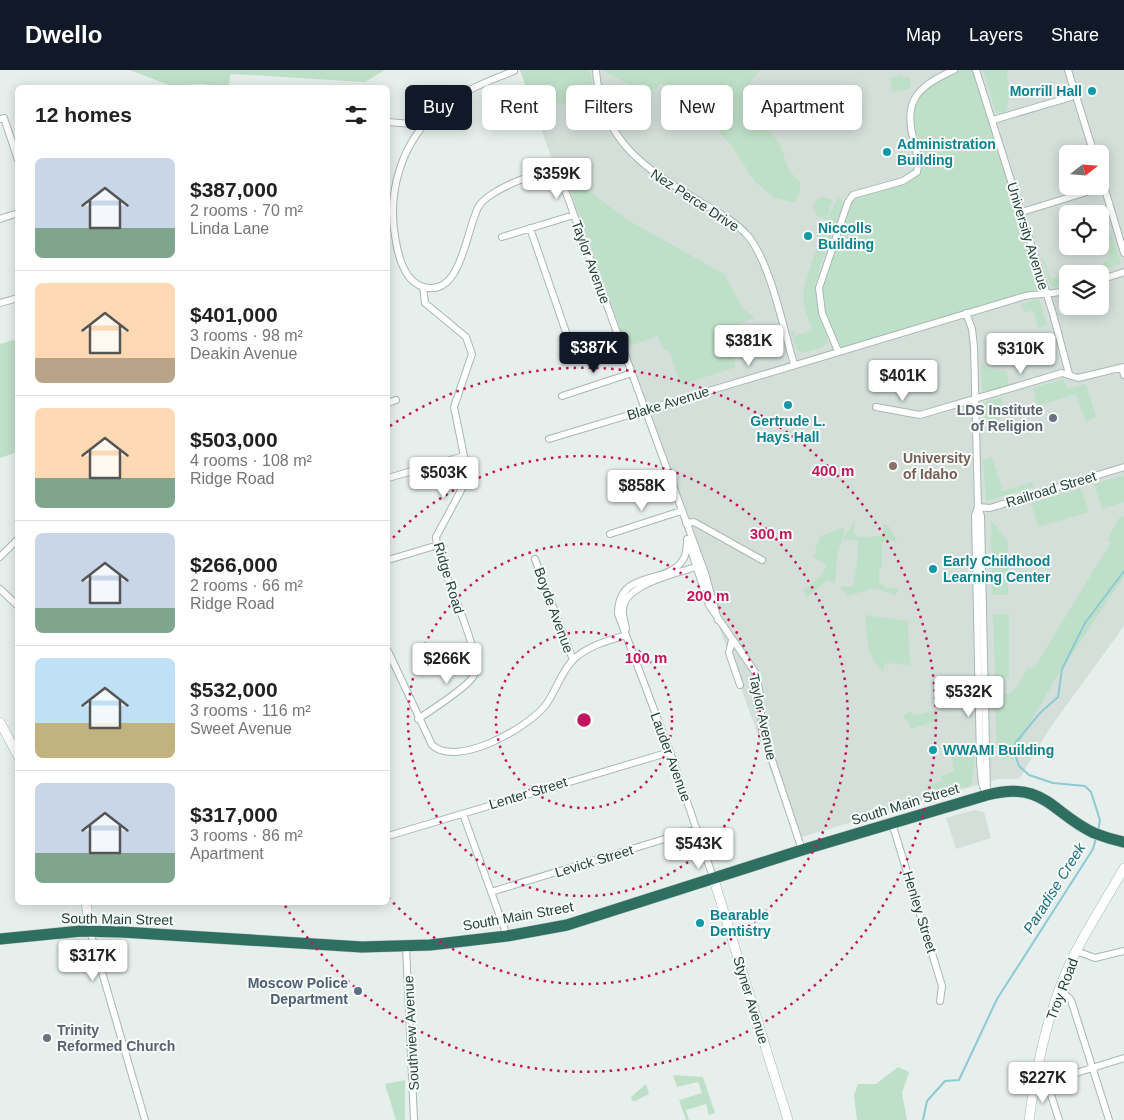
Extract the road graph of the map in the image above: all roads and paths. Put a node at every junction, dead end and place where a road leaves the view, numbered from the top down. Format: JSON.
{"nodes":[{"id":1,"x":596,"y":70,"type":"edge"},
{"id":2,"x":954,"y":70,"type":"edge"},
{"id":3,"x":976,"y":70,"type":"edge"},
{"id":4,"x":1068,"y":70,"type":"edge"},
{"id":5,"x":514,"y":71,"type":"edge"},
{"id":6,"x":472,"y":89,"type":"edge"},
{"id":7,"x":1074,"y":89,"type":"junction"},
{"id":8,"x":2,"y":118,"type":"edge"},
{"id":9,"x":993,"y":120,"type":"junction"},
{"id":10,"x":390,"y":122,"type":"edge"},
{"id":11,"x":405,"y":123,"type":"edge"},
{"id":12,"x":420,"y":130,"type":"edge"},
{"id":13,"x":1091,"y":145,"type":"edge"},
{"id":14,"x":15,"y":152,"type":"edge"},
{"id":15,"x":1079,"y":195,"type":"edge"},
{"id":16,"x":1105,"y":195,"type":"edge"},
{"id":17,"x":390,"y":205,"type":"edge"},
{"id":18,"x":1020,"y":210,"type":"junction"},
{"id":19,"x":15,"y":214,"type":"edge"},
{"id":20,"x":574,"y":215,"type":"junction"},
{"id":21,"x":0,"y":218,"type":"edge"},
{"id":22,"x":530,"y":228,"type":"junction"},
{"id":23,"x":502,"y":237,"type":"dead end"},
{"id":24,"x":1124,"y":253,"type":"edge"},
{"id":25,"x":1124,"y":272,"type":"edge"},
{"id":26,"x":1109,"y":277,"type":"edge"},
{"id":27,"x":423,"y":287,"type":"junction"},
{"id":28,"x":1059,"y":292,"type":"edge"},
{"id":29,"x":1046,"y":294,"type":"junction"},
{"id":30,"x":15,"y":299,"type":"edge"},
{"id":31,"x":0,"y":303,"type":"edge"},
{"id":32,"x":966,"y":313,"type":"junction"},
{"id":33,"x":568,"y":338,"type":"dead end"},
{"id":34,"x":838,"y":351,"type":"junction"},
{"id":35,"x":794,"y":364,"type":"junction"},
{"id":36,"x":1123,"y":370,"type":"edge"},
{"id":37,"x":632,"y":373,"type":"junction"},
{"id":38,"x":1069,"y":374,"type":"junction"},
{"id":39,"x":562,"y":396,"type":"dead end"},
{"id":40,"x":975,"y":399,"type":"junction"},
{"id":41,"x":396,"y":400,"type":"dead end"},
{"id":42,"x":390,"y":402,"type":"edge"},
{"id":43,"x":876,"y":407,"type":"dead end"},
{"id":44,"x":645,"y":409,"type":"junction"},
{"id":45,"x":548,"y":439,"type":"dead end"},
{"id":46,"x":464,"y":456,"type":"junction"},
{"id":47,"x":1124,"y":467,"type":"edge"},
{"id":48,"x":390,"y":477,"type":"edge"},
{"id":49,"x":978,"y":507,"type":"junction"},
{"id":50,"x":682,"y":511,"type":"junction"},
{"id":51,"x":686,"y":522,"type":"junction"},
{"id":52,"x":610,"y":534,"type":"dead end"},
{"id":53,"x":687,"y":539,"type":"junction"},
{"id":54,"x":15,"y":542,"type":"edge"},
{"id":55,"x":438,"y":545,"type":"junction"},
{"id":56,"x":698,"y":552,"type":"junction"},
{"id":57,"x":0,"y":557,"type":"edge"},
{"id":58,"x":390,"y":559,"type":"edge"},
{"id":59,"x":535,"y":559,"type":"dead end"},
{"id":60,"x":762,"y":560,"type":"dead end"},
{"id":61,"x":696,"y":567,"type":"junction"},
{"id":62,"x":0,"y":590,"type":"edge"},
{"id":63,"x":15,"y":603,"type":"edge"},
{"id":64,"x":980,"y":604,"type":"junction"},
{"id":65,"x":718,"y":620,"type":"junction"},
{"id":66,"x":626,"y":635,"type":"junction"},
{"id":67,"x":732,"y":640,"type":"junction"},
{"id":68,"x":390,"y":656,"type":"edge"},
{"id":69,"x":573,"y":660,"type":"junction"},
{"id":70,"x":740,"y":685,"type":"dead end"},
{"id":71,"x":982,"y":687,"type":"junction"},
{"id":72,"x":418,"y":719,"type":"junction"},
{"id":73,"x":0,"y":722,"type":"edge"},
{"id":74,"x":15,"y":750,"type":"edge"},
{"id":75,"x":670,"y":752,"type":"junction"},
{"id":76,"x":987,"y":795,"type":"junction"},
{"id":77,"x":463,"y":814,"type":"junction"},
{"id":78,"x":892,"y":823,"type":"junction"},
{"id":79,"x":697,"y":829,"type":"junction"},
{"id":80,"x":1124,"y":832,"type":"edge"},
{"id":81,"x":1097,"y":834,"type":"junction"},
{"id":82,"x":390,"y":835,"type":"edge"},
{"id":83,"x":1124,"y":842,"type":"edge"},
{"id":84,"x":802,"y":850,"type":"junction"},
{"id":85,"x":1124,"y":868,"type":"edge"},
{"id":86,"x":714,"y":880,"type":"junction"},
{"id":87,"x":492,"y":892,"type":"junction"},
{"id":88,"x":86,"y":905,"type":"edge"},
{"id":89,"x":90,"y":931,"type":"junction"},
{"id":90,"x":505,"y":931,"type":"junction"},
{"id":91,"x":0,"y":939,"type":"edge"},
{"id":92,"x":406,"y":946,"type":"junction"},
{"id":93,"x":1076,"y":951,"type":"junction"},
{"id":94,"x":1124,"y":951,"type":"edge"},
{"id":95,"x":1060,"y":990,"type":"junction"},
{"id":96,"x":940,"y":1001,"type":"dead end"},
{"id":97,"x":1124,"y":1058,"type":"edge"},
{"id":98,"x":1092,"y":1068,"type":"junction"},
{"id":99,"x":1034,"y":1080,"type":"junction"},
{"id":100,"x":1047,"y":1082,"type":"junction"},
{"id":101,"x":145,"y":1120,"type":"edge"},
{"id":102,"x":414,"y":1120,"type":"edge"},
{"id":103,"x":788,"y":1120,"type":"edge"},
{"id":104,"x":1029,"y":1120,"type":"edge"},
{"id":105,"x":1059,"y":1120,"type":"edge"},
{"id":106,"x":1109,"y":1120,"type":"edge"}],
"edges":[{"from":1,"to":35,"type":"street","name":"Nez Perce Drive"},
{"from":2,"to":34,"type":"street"},
{"from":3,"to":9,"type":"street","name":"University Avenue"},
{"from":4,"to":7,"type":"street"},
{"from":5,"to":6,"type":"street"},
{"from":7,"to":9,"type":"street"},
{"from":7,"to":13,"type":"street"},
{"from":8,"to":14,"type":"street"},
{"from":9,"to":18,"type":"street","name":"University Avenue"},
{"from":10,"to":11,"type":"street"},
{"from":12,"to":17,"type":"street"},
{"from":15,"to":18,"type":"street"},
{"from":16,"to":24,"type":"street"},
{"from":17,"to":27,"type":"street"},
{"from":18,"to":29,"type":"street","name":"University Avenue"},
{"from":19,"to":21,"type":"street"},
{"from":20,"to":22,"type":"street"},
{"from":20,"to":27,"type":"street","name":"Taylor Avenue"},
{"from":20,"to":37,"type":"street","name":"Taylor Avenue"},
{"from":22,"to":23,"type":"street"},
{"from":22,"to":33,"type":"street"},
{"from":25,"to":26,"type":"street"},
{"from":27,"to":46,"type":"street","name":"Ridge Road"},
{"from":28,"to":29,"type":"street","name":"Blake Avenue"},
{"from":29,"to":32,"type":"street","name":"Blake Avenue"},
{"from":29,"to":38,"type":"street","name":"University Avenue"},
{"from":30,"to":31,"type":"street"},
{"from":32,"to":34,"type":"street","name":"Blake Avenue"},
{"from":32,"to":40,"type":"street"},
{"from":34,"to":35,"type":"street","name":"Blake Avenue"},
{"from":35,"to":44,"type":"street","name":"Blake Avenue"},
{"from":36,"to":38,"type":"street"},
{"from":37,"to":39,"type":"street"},
{"from":37,"to":44,"type":"street","name":"Taylor Avenue"},
{"from":38,"to":40,"type":"street"},
{"from":40,"to":43,"type":"street"},
{"from":40,"to":49,"type":"street"},
{"from":41,"to":42,"type":"street"},
{"from":44,"to":45,"type":"street","name":"Blake Avenue"},
{"from":44,"to":50,"type":"street","name":"Taylor Avenue"},
{"from":46,"to":48,"type":"street"},
{"from":46,"to":55,"type":"street","name":"Ridge Road"},
{"from":47,"to":49,"type":"street","name":"Railroad Street"},
{"from":49,"to":64,"type":"street"},
{"from":50,"to":51,"type":"street","name":"Taylor Avenue"},
{"from":50,"to":52,"type":"street"},
{"from":51,"to":53,"type":"street","name":"Taylor Avenue"},
{"from":51,"to":56,"type":"street","name":"Taylor Avenue"},
{"from":51,"to":60,"type":"street"},
{"from":53,"to":61,"type":"street","name":"Taylor Avenue"},
{"from":53,"to":66,"type":"street","name":"Lauder Avenue"},
{"from":54,"to":57,"type":"street"},
{"from":55,"to":58,"type":"street"},
{"from":55,"to":72,"type":"street","name":"Ridge Road"},
{"from":56,"to":61,"type":"street","name":"Taylor Avenue"},
{"from":56,"to":65,"type":"street","name":"Taylor Avenue"},
{"from":59,"to":69,"type":"street","name":"Boyde Avenue"},
{"from":61,"to":65,"type":"street","name":"Taylor Avenue"},
{"from":61,"to":66,"type":"street","name":"Lauder Avenue"},
{"from":62,"to":63,"type":"street"},
{"from":64,"to":71,"type":"street"},
{"from":64,"to":71,"type":"street"},
{"from":65,"to":67,"type":"street","name":"Taylor Avenue"},
{"from":66,"to":69,"type":"street"},
{"from":66,"to":75,"type":"street","name":"Lauder Avenue"},
{"from":67,"to":70,"type":"street"},
{"from":67,"to":84,"type":"street","name":"Taylor Avenue"},
{"from":68,"to":72,"type":"street"},
{"from":69,"to":72,"type":"street"},
{"from":71,"to":76,"type":"street"},
{"from":73,"to":74,"type":"street"},
{"from":75,"to":77,"type":"street","name":"Lenter Street"},
{"from":75,"to":79,"type":"street","name":"Lauder Avenue"},
{"from":76,"to":78,"type":"highway","name":"South Main Street"},
{"from":76,"to":81,"type":"highway","name":"South Main Street"},
{"from":77,"to":82,"type":"street","name":"Lenter Street"},
{"from":77,"to":87,"type":"street"},
{"from":78,"to":84,"type":"highway","name":"South Main Street"},
{"from":78,"to":96,"type":"street","name":"Henley Street"},
{"from":79,"to":86,"type":"street","name":"Lauder Avenue"},
{"from":79,"to":87,"type":"street","name":"Levick Street"},
{"from":80,"to":81,"type":"highway"},
{"from":81,"to":83,"type":"highway","name":"South Main Street"},
{"from":84,"to":86,"type":"highway","name":"South Main Street"},
{"from":85,"to":93,"type":"street","name":"Troy Road"},
{"from":86,"to":90,"type":"highway","name":"South Main Street"},
{"from":86,"to":103,"type":"street","name":"Styner Avenue"},
{"from":87,"to":90,"type":"street"},
{"from":88,"to":89,"type":"street"},
{"from":89,"to":91,"type":"highway","name":"South Main Street"},
{"from":89,"to":92,"type":"highway","name":"South Main Street"},
{"from":89,"to":101,"type":"street"},
{"from":90,"to":92,"type":"highway","name":"South Main Street"},
{"from":92,"to":102,"type":"street","name":"Southview Avenue"},
{"from":93,"to":94,"type":"street"},
{"from":93,"to":95,"type":"street","name":"Troy Road"},
{"from":95,"to":98,"type":"street"},
{"from":95,"to":99,"type":"street","name":"Troy Road"},
{"from":97,"to":98,"type":"street"},
{"from":98,"to":100,"type":"street"},
{"from":98,"to":106,"type":"street"},
{"from":99,"to":100,"type":"street"},
{"from":99,"to":104,"type":"street","name":"Troy Road"},
{"from":100,"to":105,"type":"street"}]}
